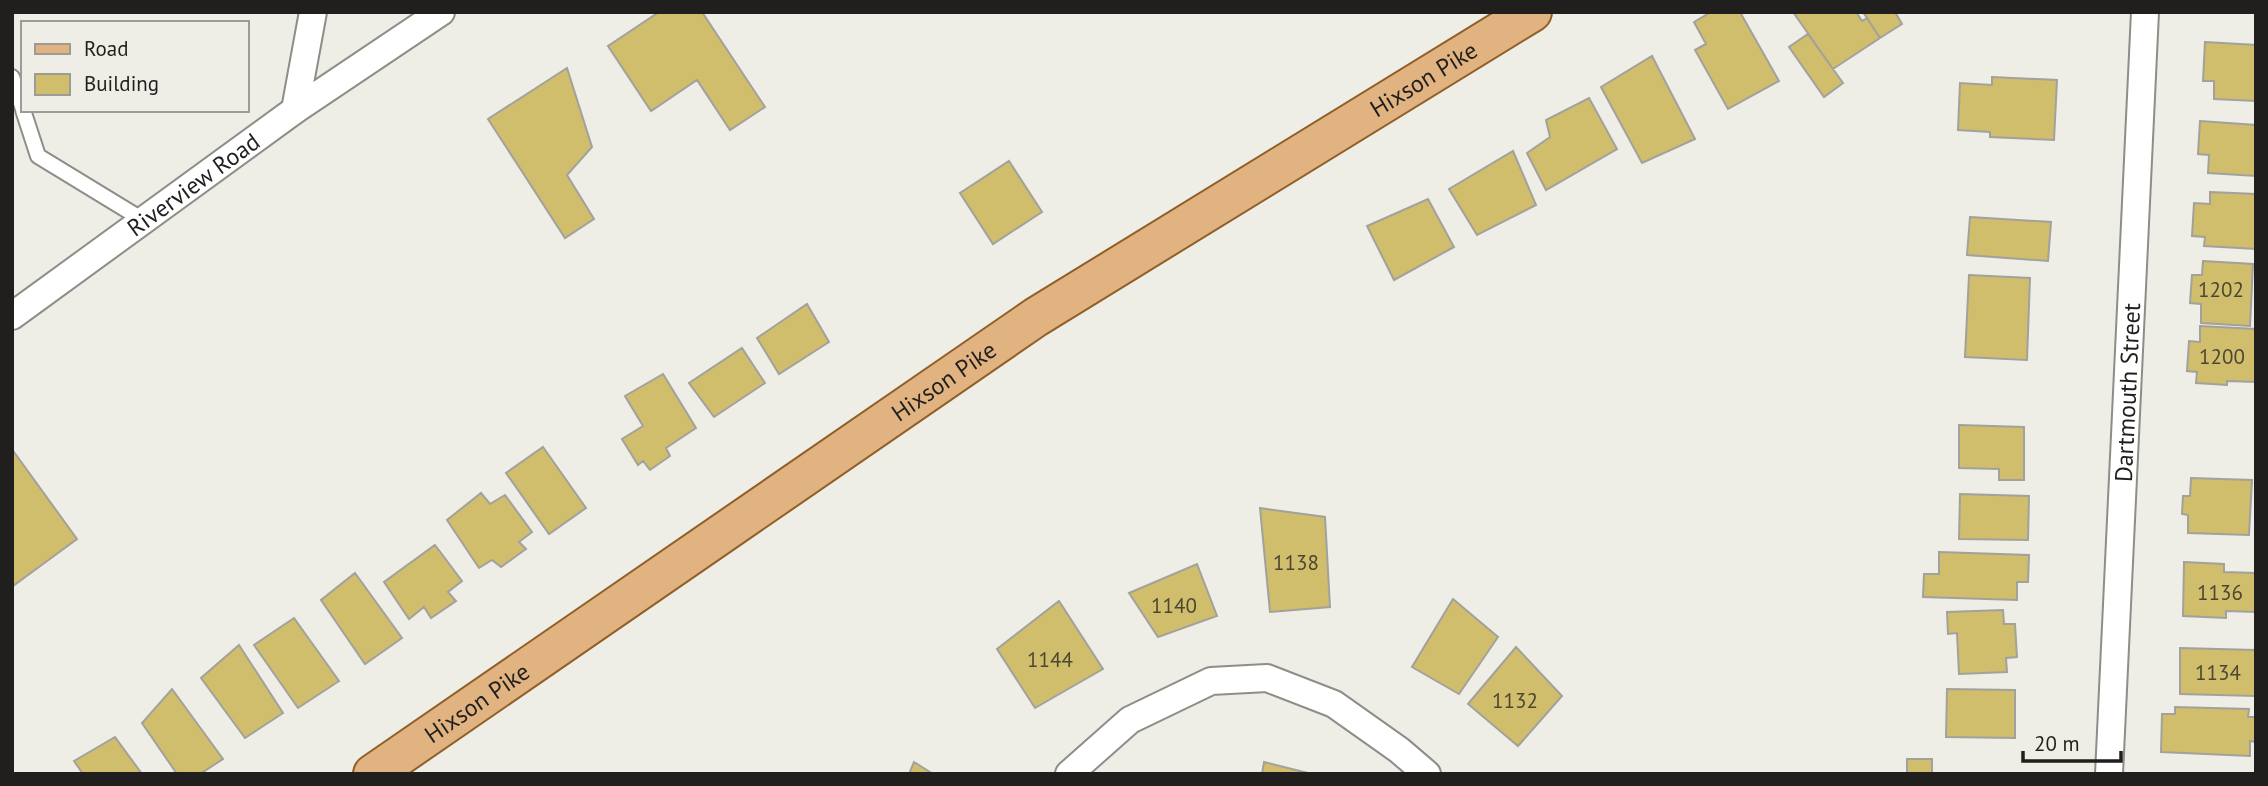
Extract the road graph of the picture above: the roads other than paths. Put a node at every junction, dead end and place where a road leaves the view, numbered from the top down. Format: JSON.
{"nodes":[{"id":1,"x":313,"y":12,"type":"edge"},
{"id":2,"x":441,"y":12,"type":"edge"},
{"id":3,"x":1532,"y":12,"type":"edge"},
{"id":4,"x":2145,"y":12,"type":"edge"},
{"id":5,"x":12,"y":77,"type":"edge"},
{"id":6,"x":21,"y":104,"type":"edge"},
{"id":7,"x":295,"y":110,"type":"junction"},
{"id":8,"x":24,"y":112,"type":"edge"},
{"id":9,"x":143,"y":220,"type":"junction"},
{"id":10,"x":12,"y":316,"type":"edge"},
{"id":11,"x":373,"y":774,"type":"edge"},
{"id":12,"x":1069,"y":774,"type":"edge"},
{"id":13,"x":1427,"y":774,"type":"edge"},
{"id":14,"x":2109,"y":774,"type":"edge"}],
"edges":[{"from":1,"to":7,"type":"street"},
{"from":2,"to":7,"type":"street","name":"Riverview Road"},
{"from":3,"to":11,"type":"main road","name":"Hixson Pike"},
{"from":4,"to":14,"type":"street","name":"Dartmouth Street"},
{"from":5,"to":6,"type":"lane"},
{"from":7,"to":9,"type":"street","name":"Riverview Road"},
{"from":8,"to":9,"type":"lane"},
{"from":9,"to":10,"type":"street","name":"Riverview Road"},
{"from":12,"to":13,"type":"street"}]}
